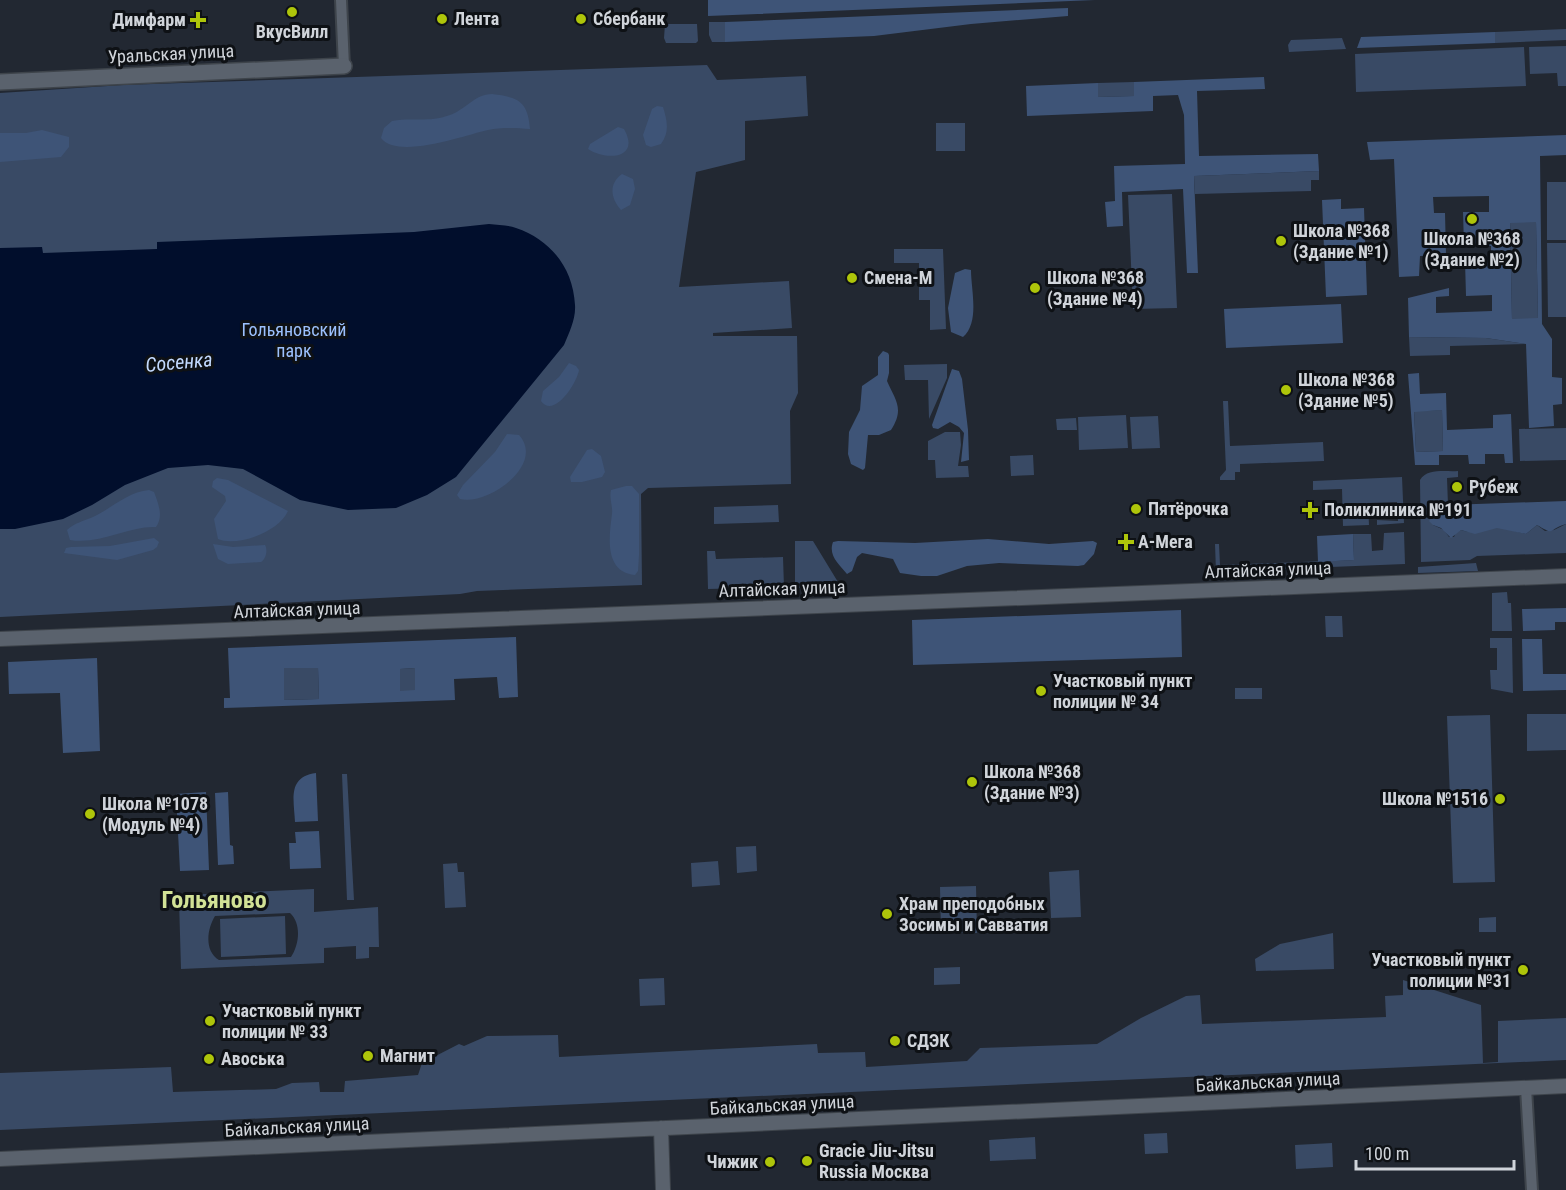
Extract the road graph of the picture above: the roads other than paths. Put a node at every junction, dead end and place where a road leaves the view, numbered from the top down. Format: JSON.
{"nodes":[{"id":1,"x":341,"y":0,"type":"edge"},
{"id":2,"x":344,"y":66,"type":"joint"},
{"id":3,"x":0,"y":82,"type":"edge"},
{"id":4,"x":1566,"y":576,"type":"edge"},
{"id":5,"x":0,"y":639,"type":"edge"},
{"id":6,"x":1566,"y":1086,"type":"edge"},
{"id":7,"x":1526,"y":1088,"type":"junction"},
{"id":8,"x":661,"y":1128,"type":"junction"},
{"id":9,"x":0,"y":1159,"type":"edge"},
{"id":10,"x":663,"y":1190,"type":"edge"},
{"id":11,"x":1532,"y":1190,"type":"edge"}],
"edges":[{"from":1,"to":2,"type":"street"},
{"from":2,"to":3,"type":"main road","name":"Уральская улица"},
{"from":4,"to":5,"type":"street","name":"Алтайская улица"},
{"from":6,"to":7,"type":"street","name":"Байкальская улица"},
{"from":7,"to":8,"type":"street","name":"Байкальская улица"},
{"from":7,"to":11,"type":"street"},
{"from":8,"to":9,"type":"street","name":"Байкальская улица"},
{"from":8,"to":10,"type":"street"}]}
